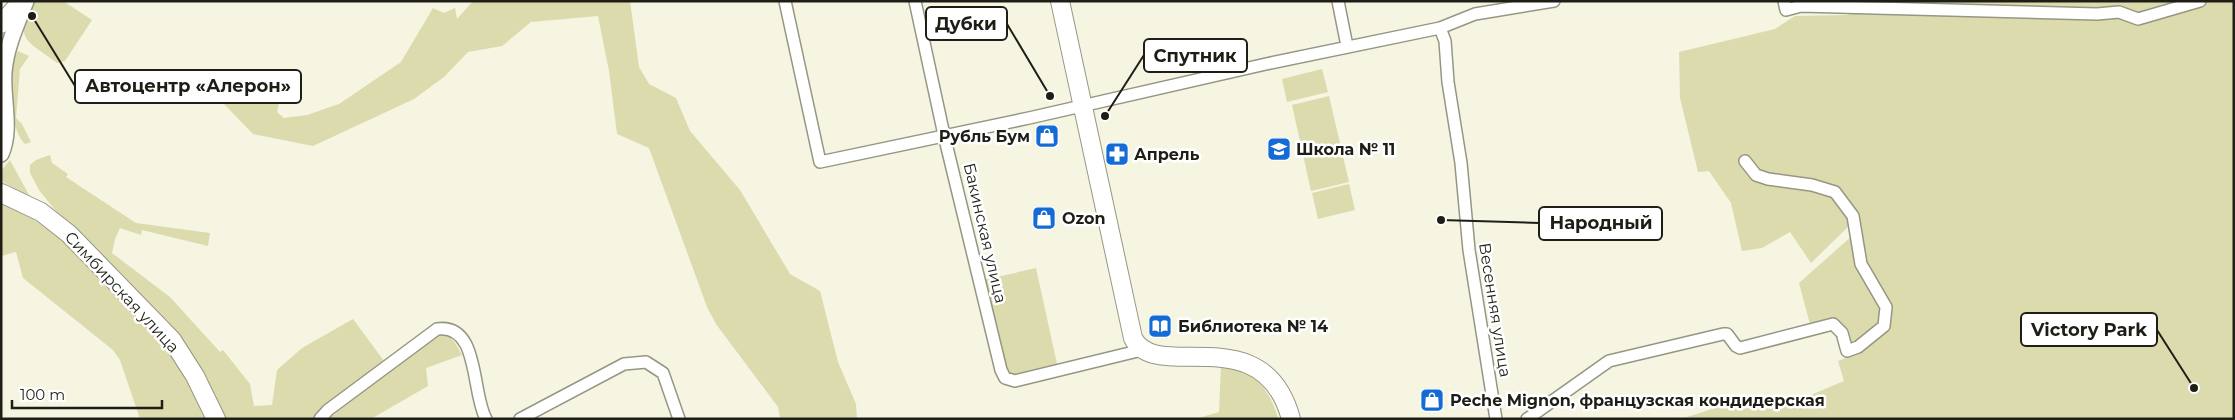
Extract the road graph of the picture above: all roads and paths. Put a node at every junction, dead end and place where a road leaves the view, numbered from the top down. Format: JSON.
{"nodes":[{"id":1,"x":22,"y":1,"type":"edge"},
{"id":2,"x":26,"y":1,"type":"edge"},
{"id":3,"x":785,"y":1,"type":"edge"},
{"id":4,"x":916,"y":1,"type":"edge"},
{"id":5,"x":1060,"y":1,"type":"edge"},
{"id":6,"x":1338,"y":1,"type":"edge"},
{"id":7,"x":1554,"y":1,"type":"edge"},
{"id":8,"x":2200,"y":1,"type":"edge"},
{"id":9,"x":1785,"y":6,"type":"edge"},
{"id":10,"x":1,"y":24,"type":"edge"},
{"id":11,"x":1440,"y":28,"type":"junction"},
{"id":12,"x":1347,"y":46,"type":"junction"},
{"id":13,"x":1083,"y":106,"type":"junction"},
{"id":14,"x":3,"y":119,"type":"edge"},
{"id":15,"x":944,"y":135,"type":"junction"},
{"id":16,"x":1,"y":154,"type":"edge"},
{"id":17,"x":1745,"y":161,"type":"dead end"},
{"id":18,"x":1,"y":193,"type":"edge"},
{"id":19,"x":1140,"y":348,"type":"junction"},
{"id":20,"x":216,"y":419,"type":"edge"},
{"id":21,"x":320,"y":419,"type":"edge"},
{"id":22,"x":486,"y":419,"type":"edge"},
{"id":23,"x":520,"y":419,"type":"edge"},
{"id":24,"x":679,"y":419,"type":"edge"},
{"id":25,"x":1291,"y":419,"type":"edge"},
{"id":26,"x":1496,"y":419,"type":"edge"},
{"id":27,"x":1527,"y":419,"type":"edge"}],
"edges":[{"from":1,"to":10,"type":"main road"},
{"from":2,"to":14,"type":"main road"},
{"from":3,"to":15,"type":"street"},
{"from":4,"to":15,"type":"street","name":"Бакинская улица"},
{"from":5,"to":13,"type":"main road"},
{"from":6,"to":12,"type":"street"},
{"from":7,"to":11,"type":"street"},
{"from":8,"to":9,"type":"street"},
{"from":11,"to":12,"type":"street"},
{"from":11,"to":26,"type":"street","name":"Весенняя улица"},
{"from":12,"to":13,"type":"street"},
{"from":13,"to":15,"type":"street"},
{"from":13,"to":19,"type":"main road"},
{"from":14,"to":16,"type":"main road"},
{"from":15,"to":19,"type":"street","name":"Бакинская улица"},
{"from":17,"to":27,"type":"street"},
{"from":18,"to":20,"type":"main road","name":"Симбирская улица"},
{"from":19,"to":25,"type":"main road"},
{"from":21,"to":22,"type":"street"},
{"from":23,"to":24,"type":"street"}]}
